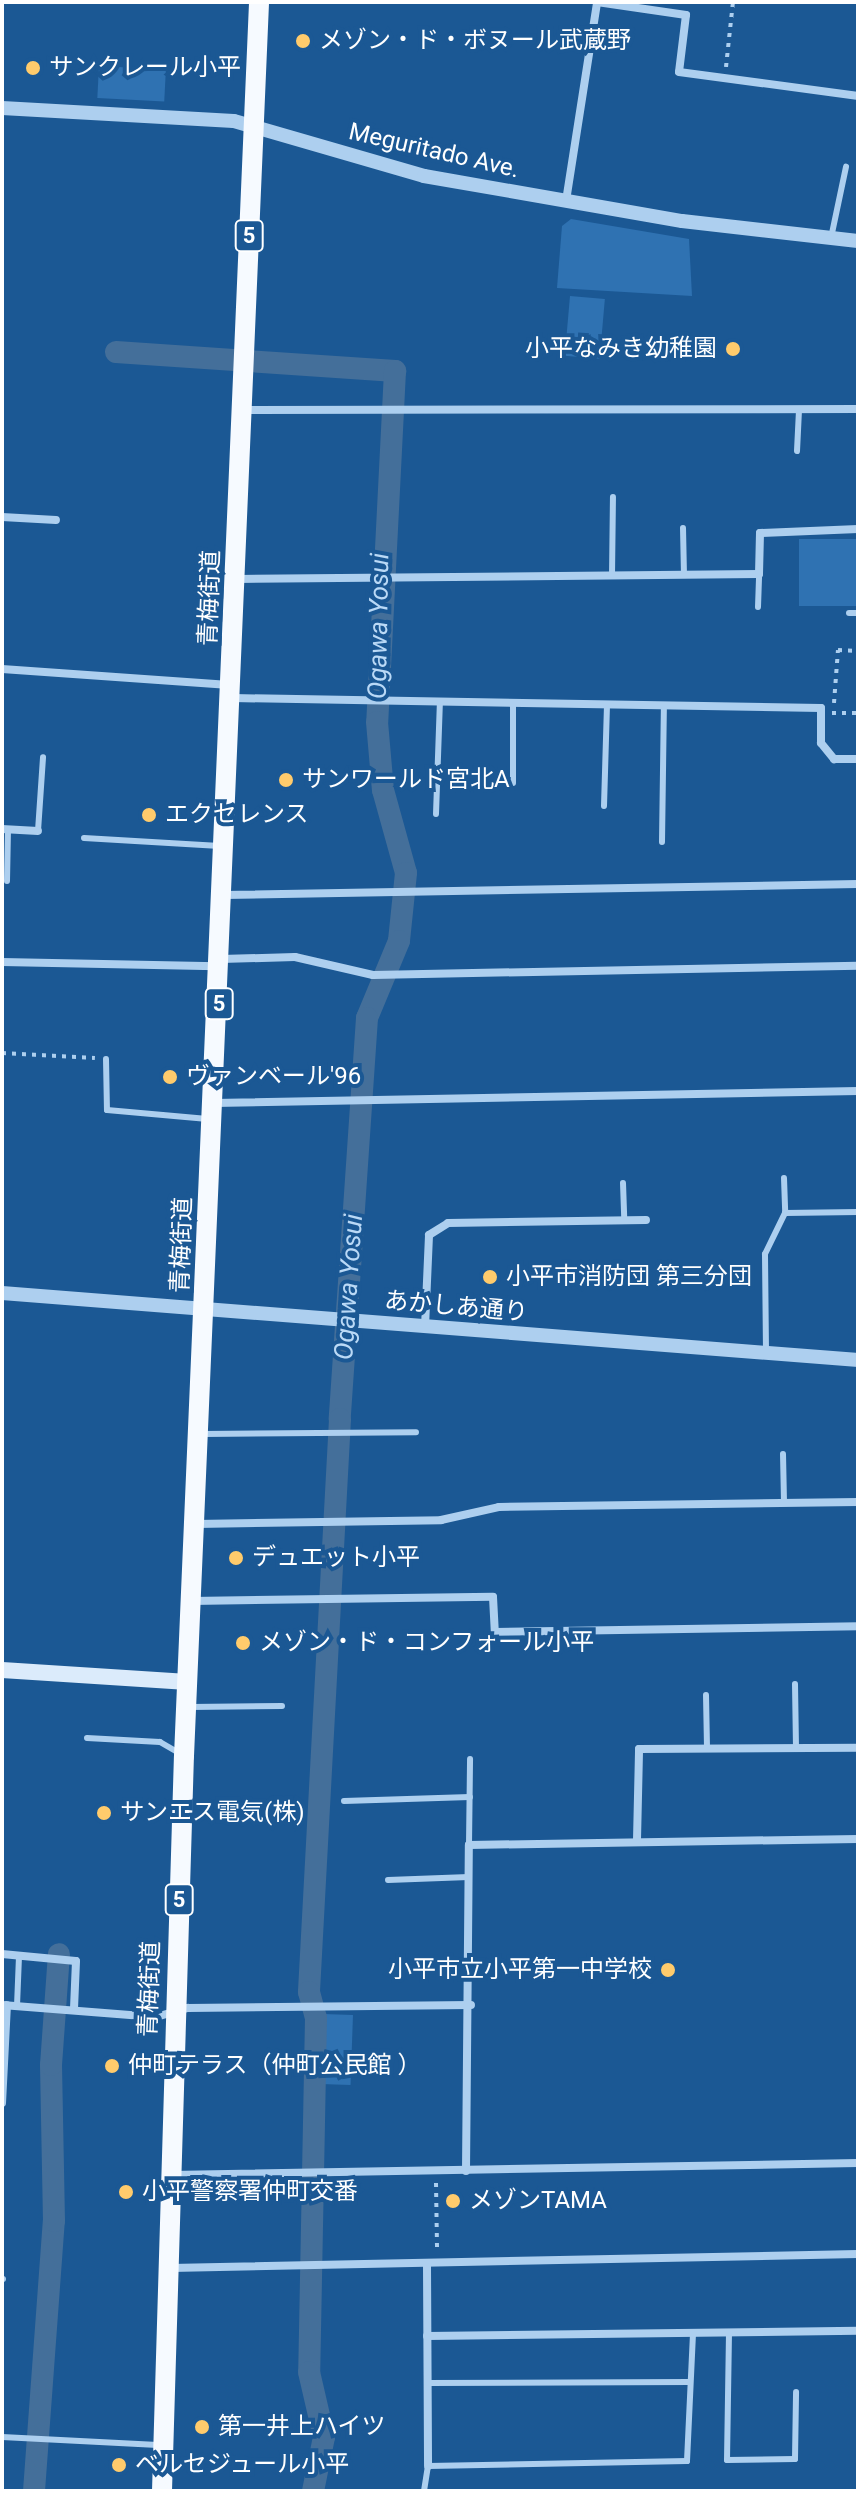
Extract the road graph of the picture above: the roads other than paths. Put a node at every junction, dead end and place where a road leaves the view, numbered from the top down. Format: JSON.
{"nodes":[{"id":1,"x":259,"y":2,"type":"edge"},
{"id":2,"x":597,"y":2,"type":"edge"},
{"id":3,"x":858,"y":96,"type":"edge"},
{"id":4,"x":2,"y":108,"type":"edge"},
{"id":5,"x":253,"y":125,"type":"junction"},
{"id":6,"x":846,"y":167,"type":"dead end"},
{"id":7,"x":566,"y":202,"type":"junction"},
{"id":8,"x":831,"y":238,"type":"junction"},
{"id":9,"x":858,"y":241,"type":"edge"},
{"id":10,"x":858,"y":409,"type":"edge"},
{"id":11,"x":244,"y":410,"type":"junction"},
{"id":12,"x":799,"y":410,"type":"junction"},
{"id":13,"x":797,"y":451,"type":"dead end"},
{"id":14,"x":613,"y":497,"type":"dead end"},
{"id":15,"x":2,"y":517,"type":"edge"},
{"id":16,"x":56,"y":520,"type":"dead end"},
{"id":17,"x":683,"y":528,"type":"dead end"},
{"id":18,"x":858,"y":529,"type":"edge"},
{"id":19,"x":759,"y":574,"type":"junction"},
{"id":20,"x":684,"y":575,"type":"junction"},
{"id":21,"x":612,"y":576,"type":"junction"},
{"id":22,"x":237,"y":579,"type":"junction"},
{"id":23,"x":758,"y":607,"type":"dead end"},
{"id":24,"x":849,"y":613,"type":"dead end"},
{"id":25,"x":858,"y":613,"type":"edge"},
{"id":26,"x":2,"y":669,"type":"edge"},
{"id":27,"x":233,"y":692,"type":"junction"},
{"id":28,"x":440,"y":702,"type":"junction"},
{"id":29,"x":513,"y":703,"type":"junction"},
{"id":30,"x":607,"y":705,"type":"junction"},
{"id":31,"x":664,"y":705,"type":"junction"},
{"id":32,"x":43,"y":757,"type":"dead end"},
{"id":33,"x":858,"y":759,"type":"edge"},
{"id":34,"x":513,"y":783,"type":"dead end"},
{"id":35,"x":604,"y":806,"type":"dead end"},
{"id":36,"x":436,"y":814,"type":"dead end"},
{"id":37,"x":5,"y":829,"type":"edge"},
{"id":38,"x":38,"y":831,"type":"joint"},
{"id":39,"x":84,"y":838,"type":"dead end"},
{"id":40,"x":662,"y":842,"type":"dead end"},
{"id":41,"x":227,"y":847,"type":"junction"},
{"id":42,"x":7,"y":881,"type":"dead end"},
{"id":43,"x":858,"y":884,"type":"edge"},
{"id":44,"x":224,"y":895,"type":"junction"},
{"id":45,"x":2,"y":962,"type":"edge"},
{"id":46,"x":221,"y":962,"type":"junction"},
{"id":47,"x":858,"y":966,"type":"edge"},
{"id":48,"x":106,"y":1059,"type":"road end"},
{"id":49,"x":858,"y":1091,"type":"edge"},
{"id":50,"x":214,"y":1111,"type":"junction"},
{"id":51,"x":784,"y":1178,"type":"dead end"},
{"id":52,"x":623,"y":1183,"type":"dead end"},
{"id":53,"x":858,"y":1212,"type":"edge"},
{"id":54,"x":785,"y":1213,"type":"junction"},
{"id":55,"x":624,"y":1220,"type":"junction"},
{"id":56,"x":646,"y":1220,"type":"dead end"},
{"id":57,"x":2,"y":1293,"type":"edge"},
{"id":58,"x":206,"y":1310,"type":"junction"},
{"id":59,"x":425,"y":1327,"type":"junction"},
{"id":60,"x":766,"y":1354,"type":"junction"},
{"id":61,"x":858,"y":1360,"type":"edge"},
{"id":62,"x":416,"y":1432,"type":"dead end"},
{"id":63,"x":199,"y":1434,"type":"junction"},
{"id":64,"x":783,"y":1454,"type":"dead end"},
{"id":65,"x":858,"y":1502,"type":"edge"},
{"id":66,"x":784,"y":1503,"type":"junction"},
{"id":67,"x":194,"y":1524,"type":"junction"},
{"id":68,"x":191,"y":1601,"type":"junction"},
{"id":69,"x":858,"y":1626,"type":"edge"},
{"id":70,"x":2,"y":1670,"type":"edge"},
{"id":71,"x":188,"y":1682,"type":"junction"},
{"id":72,"x":795,"y":1684,"type":"dead end"},
{"id":73,"x":706,"y":1695,"type":"dead end"},
{"id":74,"x":282,"y":1706,"type":"dead end"},
{"id":75,"x":186,"y":1707,"type":"junction"},
{"id":76,"x":87,"y":1738,"type":"dead end"},
{"id":77,"x":858,"y":1748,"type":"edge"},
{"id":78,"x":707,"y":1749,"type":"junction"},
{"id":79,"x":796,"y":1749,"type":"junction"},
{"id":80,"x":184,"y":1756,"type":"junction"},
{"id":81,"x":470,"y":1759,"type":"dead end"},
{"id":82,"x":470,"y":1797,"type":"junction"},
{"id":83,"x":344,"y":1801,"type":"dead end"},
{"id":84,"x":858,"y":1839,"type":"edge"},
{"id":85,"x":637,"y":1840,"type":"junction"},
{"id":86,"x":469,"y":1845,"type":"junction"},
{"id":87,"x":469,"y":1877,"type":"junction"},
{"id":88,"x":388,"y":1880,"type":"dead end"},
{"id":89,"x":2,"y":1954,"type":"edge"},
{"id":90,"x":19,"y":1956,"type":"junction"},
{"id":91,"x":9,"y":2005,"type":"edge"},
{"id":92,"x":471,"y":2005,"type":"junction"},
{"id":93,"x":72,"y":2009,"type":"junction"},
{"id":94,"x":175,"y":2012,"type":"junction"},
{"id":95,"x":2,"y":2103,"type":"edge"},
{"id":96,"x":858,"y":2163,"type":"edge"},
{"id":97,"x":466,"y":2171,"type":"junction"},
{"id":98,"x":169,"y":2175,"type":"junction"},
{"id":99,"x":858,"y":2254,"type":"edge"},
{"id":100,"x":427,"y":2266,"type":"junction"},
{"id":101,"x":167,"y":2268,"type":"junction"},
{"id":102,"x":858,"y":2331,"type":"edge"},
{"id":103,"x":693,"y":2333,"type":"junction"},
{"id":104,"x":729,"y":2333,"type":"junction"},
{"id":105,"x":427,"y":2336,"type":"junction"},
{"id":106,"x":690,"y":2382,"type":"junction"},
{"id":107,"x":427,"y":2383,"type":"junction"},
{"id":108,"x":796,"y":2392,"type":"dead end"},
{"id":109,"x":2,"y":2437,"type":"edge"},
{"id":110,"x":164,"y":2445,"type":"junction"},
{"id":111,"x":428,"y":2466,"type":"junction"},
{"id":112,"x":162,"y":2491,"type":"edge"},
{"id":113,"x":424,"y":2491,"type":"edge"}],
"edges":[{"from":1,"to":5,"type":"main road","name":"青梅街道","number":"5"},
{"from":2,"to":3,"type":"street"},
{"from":2,"to":7,"type":"street"},
{"from":4,"to":5,"type":"street","name":"Meguritado Ave."},
{"from":5,"to":7,"type":"street","name":"Meguritado Ave."},
{"from":5,"to":11,"type":"main road","name":"青梅街道","number":"5"},
{"from":6,"to":8,"type":"lane"},
{"from":7,"to":8,"type":"street","name":"Meguritado Ave."},
{"from":8,"to":9,"type":"street","name":"Meguritado Ave."},
{"from":10,"to":12,"type":"street"},
{"from":11,"to":12,"type":"street"},
{"from":11,"to":22,"type":"main road","name":"青梅街道","number":"5"},
{"from":12,"to":13,"type":"lane"},
{"from":14,"to":21,"type":"lane"},
{"from":15,"to":16,"type":"street"},
{"from":17,"to":20,"type":"lane"},
{"from":18,"to":19,"type":"street"},
{"from":19,"to":20,"type":"street"},
{"from":19,"to":23,"type":"lane"},
{"from":20,"to":21,"type":"street"},
{"from":21,"to":22,"type":"street"},
{"from":22,"to":27,"type":"main road","name":"青梅街道","number":"5"},
{"from":24,"to":25,"type":"lane"},
{"from":26,"to":27,"type":"street"},
{"from":27,"to":28,"type":"street"},
{"from":27,"to":41,"type":"main road","name":"青梅街道","number":"5"},
{"from":28,"to":29,"type":"street"},
{"from":28,"to":36,"type":"lane"},
{"from":29,"to":30,"type":"street"},
{"from":29,"to":34,"type":"lane"},
{"from":30,"to":31,"type":"street"},
{"from":30,"to":35,"type":"lane"},
{"from":31,"to":33,"type":"street"},
{"from":31,"to":40,"type":"lane"},
{"from":32,"to":38,"type":"lane"},
{"from":37,"to":38,"type":"street"},
{"from":37,"to":42,"type":"lane"},
{"from":39,"to":41,"type":"lane"},
{"from":41,"to":44,"type":"main road","name":"青梅街道","number":"5"},
{"from":43,"to":44,"type":"street"},
{"from":44,"to":46,"type":"main road","name":"青梅街道","number":"5"},
{"from":45,"to":46,"type":"street"},
{"from":46,"to":47,"type":"street"},
{"from":46,"to":50,"type":"main road","name":"青梅街道","number":"5"},
{"from":48,"to":50,"type":"lane"},
{"from":49,"to":50,"type":"street"},
{"from":50,"to":58,"type":"main road","name":"青梅街道","number":"5"},
{"from":51,"to":54,"type":"lane"},
{"from":52,"to":55,"type":"lane"},
{"from":53,"to":54,"type":"lane"},
{"from":54,"to":60,"type":"lane"},
{"from":55,"to":56,"type":"street"},
{"from":55,"to":59,"type":"street"},
{"from":57,"to":58,"type":"street","name":"あかしあ通り"},
{"from":58,"to":59,"type":"street","name":"あかしあ通り"},
{"from":58,"to":63,"type":"main road","name":"青梅街道","number":"5"},
{"from":59,"to":60,"type":"street","name":"あかしあ通り"},
{"from":60,"to":61,"type":"street","name":"あかしあ通り"},
{"from":62,"to":63,"type":"lane"},
{"from":63,"to":67,"type":"main road","name":"青梅街道","number":"5"},
{"from":64,"to":66,"type":"lane"},
{"from":65,"to":66,"type":"street"},
{"from":66,"to":67,"type":"street"},
{"from":67,"to":68,"type":"main road","name":"青梅街道","number":"5"},
{"from":68,"to":69,"type":"street"},
{"from":68,"to":71,"type":"main road","name":"青梅街道","number":"5"},
{"from":70,"to":71,"type":"main road"},
{"from":71,"to":75,"type":"main road","name":"青梅街道","number":"5"},
{"from":72,"to":79,"type":"lane"},
{"from":73,"to":78,"type":"lane"},
{"from":74,"to":75,"type":"lane"},
{"from":75,"to":80,"type":"main road","name":"青梅街道","number":"5"},
{"from":76,"to":80,"type":"lane"},
{"from":77,"to":79,"type":"street"},
{"from":78,"to":79,"type":"street"},
{"from":78,"to":85,"type":"street"},
{"from":80,"to":94,"type":"main road","name":"青梅街道","number":"5"},
{"from":81,"to":82,"type":"lane"},
{"from":82,"to":83,"type":"lane"},
{"from":82,"to":86,"type":"lane"},
{"from":84,"to":85,"type":"street"},
{"from":85,"to":86,"type":"street"},
{"from":86,"to":87,"type":"street"},
{"from":87,"to":88,"type":"lane"},
{"from":87,"to":92,"type":"street"},
{"from":89,"to":90,"type":"street"},
{"from":90,"to":91,"type":"lane"},
{"from":90,"to":93,"type":"street"},
{"from":91,"to":93,"type":"street"},
{"from":91,"to":95,"type":"street"},
{"from":92,"to":94,"type":"street"},
{"from":92,"to":97,"type":"street"},
{"from":93,"to":94,"type":"street"},
{"from":94,"to":98,"type":"main road","name":"青梅街道","number":"5"},
{"from":96,"to":97,"type":"street"},
{"from":97,"to":98,"type":"street"},
{"from":98,"to":101,"type":"main road","name":"青梅街道","number":"5"},
{"from":99,"to":100,"type":"street"},
{"from":100,"to":101,"type":"street"},
{"from":100,"to":105,"type":"street"},
{"from":101,"to":110,"type":"main road","name":"青梅街道","number":"5"},
{"from":102,"to":104,"type":"street"},
{"from":103,"to":104,"type":"street"},
{"from":103,"to":105,"type":"street"},
{"from":103,"to":106,"type":"lane"},
{"from":104,"to":108,"type":"lane"},
{"from":105,"to":107,"type":"street"},
{"from":106,"to":107,"type":"lane"},
{"from":106,"to":111,"type":"lane"},
{"from":107,"to":111,"type":"street"},
{"from":109,"to":110,"type":"lane"},
{"from":110,"to":112,"type":"main road","name":"青梅街道","number":"5"},
{"from":111,"to":113,"type":"lane"}]}
